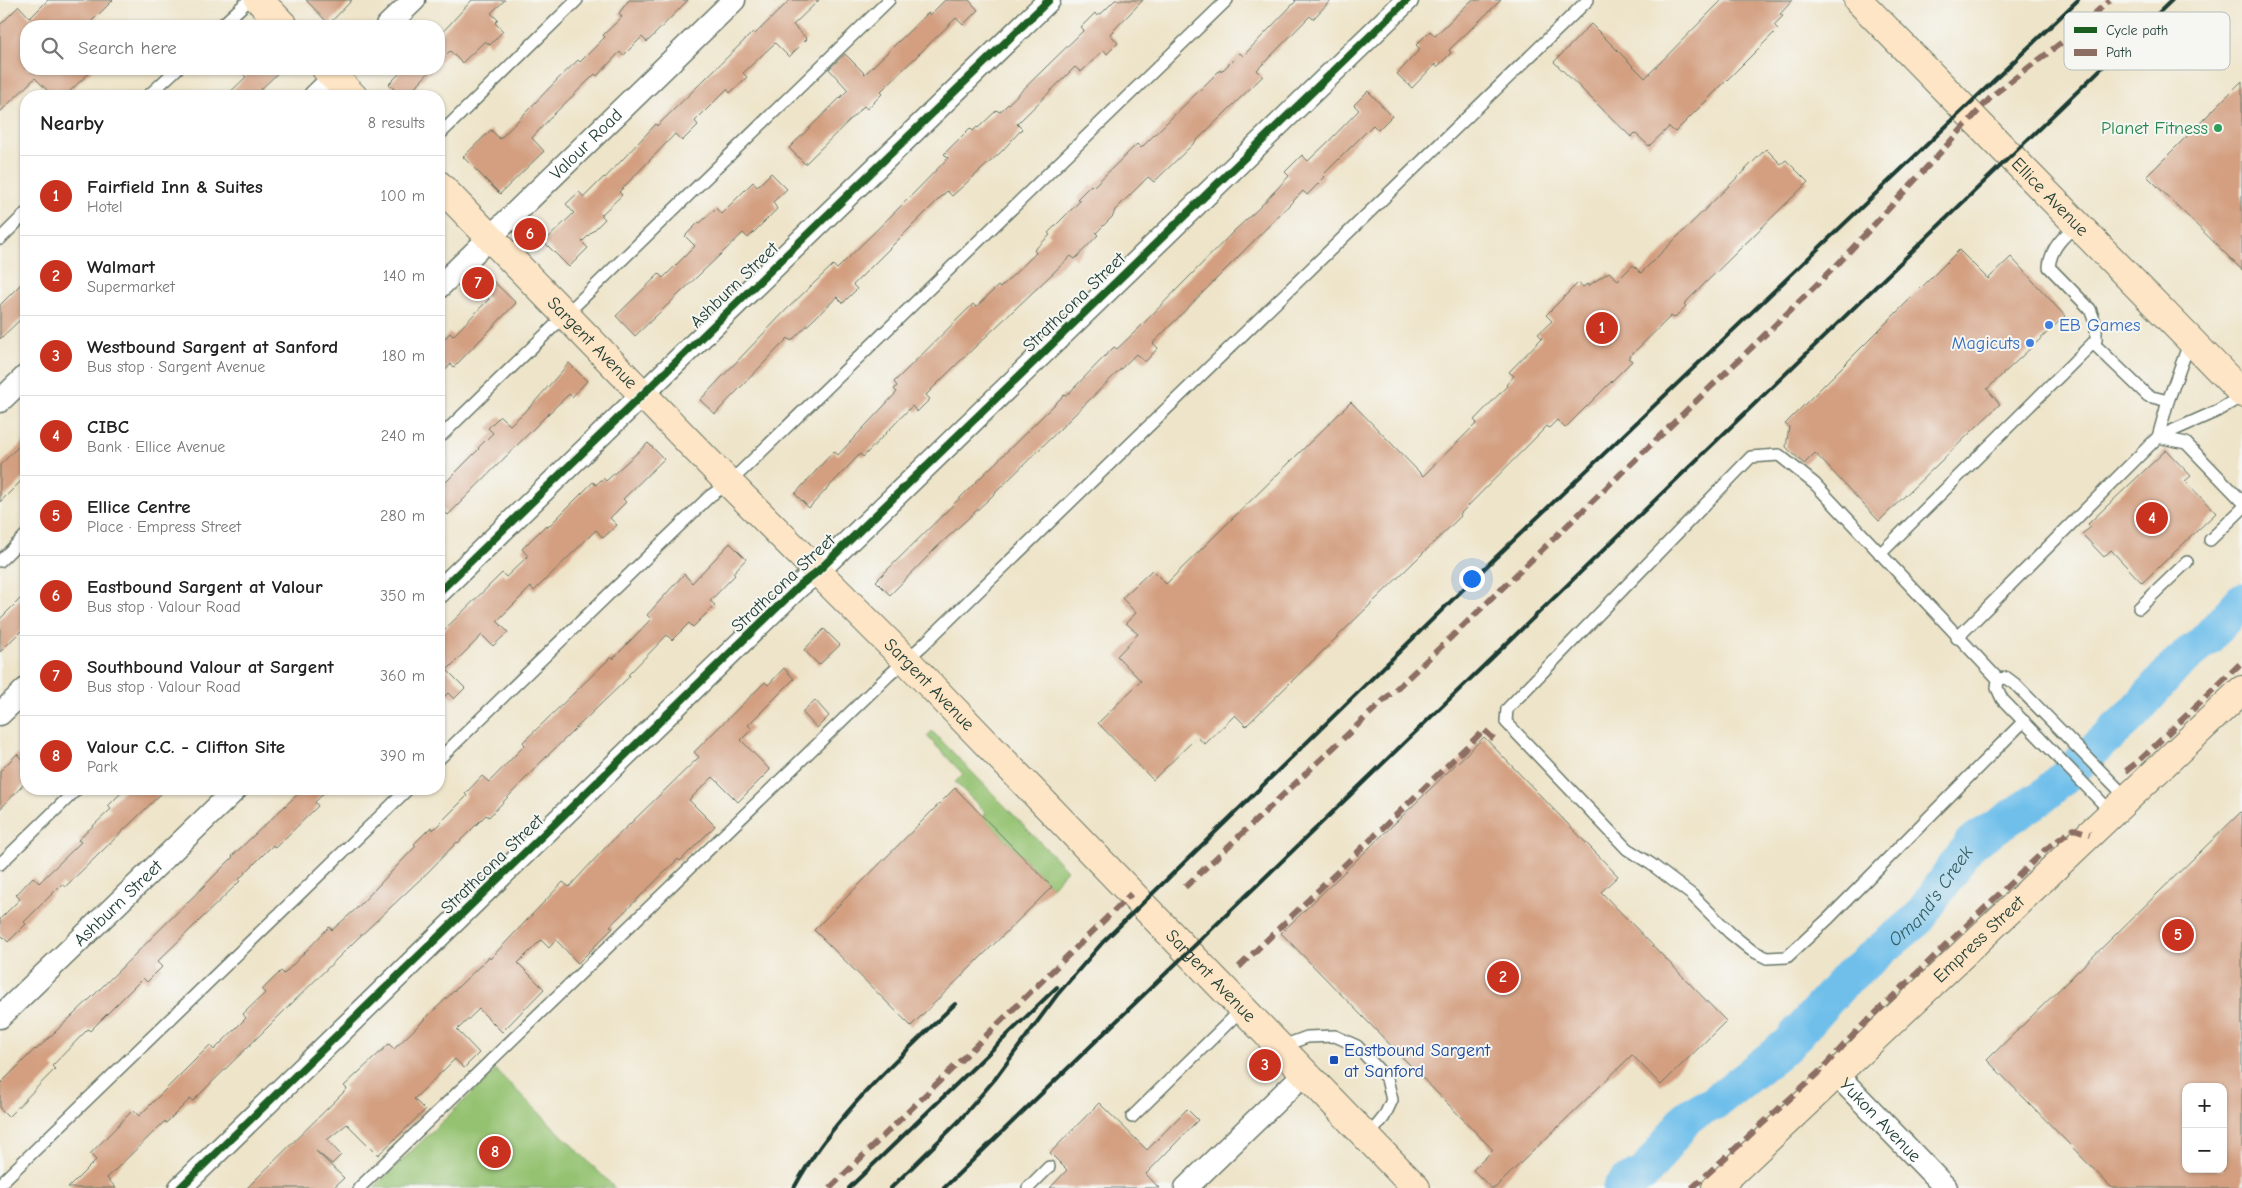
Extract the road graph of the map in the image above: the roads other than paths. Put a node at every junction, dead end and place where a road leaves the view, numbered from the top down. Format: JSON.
{"nodes":[{"id":1,"x":248,"y":0,"type":"edge"},
{"id":2,"x":259,"y":0,"type":"edge"},
{"id":3,"x":414,"y":0,"type":"edge"},
{"id":4,"x":577,"y":0,"type":"edge"},
{"id":5,"x":734,"y":0,"type":"edge"},
{"id":6,"x":889,"y":0,"type":"edge"},
{"id":7,"x":1049,"y":0,"type":"edge"},
{"id":8,"x":1227,"y":0,"type":"edge"},
{"id":9,"x":1407,"y":0,"type":"edge"},
{"id":10,"x":1588,"y":0,"type":"edge"},
{"id":11,"x":1858,"y":0,"type":"edge"},
{"id":12,"x":227,"y":20,"type":"edge"},
{"id":13,"x":278,"y":20,"type":"edge"},
{"id":14,"x":393,"y":20,"type":"edge"},
{"id":15,"x":171,"y":75,"type":"edge"},
{"id":16,"x":339,"y":78,"type":"edge"},
{"id":17,"x":154,"y":90,"type":"edge"},
{"id":18,"x":323,"y":90,"type":"edge"},
{"id":19,"x":445,"y":129,"type":"edge"},
{"id":20,"x":445,"y":190,"type":"edge"},
{"id":21,"x":20,"y":219,"type":"edge"},
{"id":22,"x":2078,"y":224,"type":"junction"},
{"id":23,"x":491,"y":237,"type":"junction"},
{"id":24,"x":0,"y":238,"type":"edge"},
{"id":25,"x":445,"y":281,"type":"edge"},
{"id":26,"x":565,"y":315,"type":"junction"},
{"id":27,"x":2191,"y":340,"type":"junction"},
{"id":28,"x":2093,"y":343,"type":"junction"},
{"id":29,"x":20,"y":382,"type":"edge"},
{"id":30,"x":2242,"y":394,"type":"edge"},
{"id":31,"x":642,"y":395,"type":"junction"},
{"id":32,"x":0,"y":401,"type":"edge"},
{"id":33,"x":2168,"y":401,"type":"junction"},
{"id":34,"x":445,"y":432,"type":"edge"},
{"id":35,"x":2158,"y":437,"type":"junction"},
{"id":36,"x":729,"y":483,"type":"junction"},
{"id":37,"x":2242,"y":501,"type":"edge"},
{"id":38,"x":2242,"y":509,"type":"edge"},
{"id":39,"x":2210,"y":540,"type":"dead end"},
{"id":40,"x":20,"y":542,"type":"edge"},
{"id":41,"x":1880,"y":554,"type":"junction"},
{"id":42,"x":0,"y":561,"type":"edge"},
{"id":43,"x":2187,"y":562,"type":"dead end"},
{"id":44,"x":818,"y":571,"type":"junction"},
{"id":45,"x":445,"y":586,"type":"edge"},
{"id":46,"x":2139,"y":608,"type":"dead end"},
{"id":47,"x":1957,"y":638,"type":"junction"},
{"id":48,"x":907,"y":661,"type":"junction"},
{"id":49,"x":1998,"y":679,"type":"junction"},
{"id":50,"x":2242,"y":690,"type":"edge"},
{"id":51,"x":20,"y":695,"type":"edge"},
{"id":52,"x":0,"y":714,"type":"edge"},
{"id":53,"x":2024,"y":721,"type":"junction"},
{"id":54,"x":445,"y":753,"type":"edge"},
{"id":55,"x":71,"y":795,"type":"edge"},
{"id":56,"x":230,"y":795,"type":"edge"},
{"id":57,"x":402,"y":795,"type":"edge"},
{"id":58,"x":2120,"y":806,"type":"junction"},
{"id":59,"x":0,"y":864,"type":"edge"},
{"id":60,"x":1242,"y":1009,"type":"junction"},
{"id":61,"x":0,"y":1017,"type":"edge"},
{"id":62,"x":1278,"y":1047,"type":"junction"},
{"id":63,"x":1304,"y":1074,"type":"junction"},
{"id":64,"x":1836,"y":1074,"type":"junction"},
{"id":65,"x":1132,"y":1118,"type":"dead end"},
{"id":66,"x":1368,"y":1138,"type":"junction"},
{"id":67,"x":1049,"y":1167,"type":"dead end"},
{"id":68,"x":0,"y":1184,"type":"edge"},
{"id":69,"x":180,"y":1188,"type":"edge"},
{"id":70,"x":359,"y":1188,"type":"edge"},
{"id":71,"x":1028,"y":1188,"type":"edge"},
{"id":72,"x":1186,"y":1188,"type":"edge"},
{"id":73,"x":1416,"y":1188,"type":"edge"},
{"id":74,"x":1716,"y":1188,"type":"edge"},
{"id":75,"x":1946,"y":1188,"type":"edge"}],
"edges":[{"from":1,"to":12,"type":"lane"},
{"from":2,"to":13,"type":"main road"},
{"from":3,"to":14,"type":"street"},
{"from":4,"to":19,"type":"lane"},
{"from":5,"to":23,"type":"street","name":"Valour Road"},
{"from":6,"to":26,"type":"lane"},
{"from":7,"to":31,"type":"street","name":"Ashburn Street"},
{"from":8,"to":36,"type":"lane"},
{"from":9,"to":44,"type":"street","name":"Strathcona Street"},
{"from":10,"to":48,"type":"lane"},
{"from":11,"to":22,"type":"main road","name":"Ellice Avenue"},
{"from":15,"to":17,"type":"lane"},
{"from":16,"to":18,"type":"street"},
{"from":20,"to":23,"type":"main road","name":"Sargent Avenue"},
{"from":21,"to":24,"type":"lane"},
{"from":22,"to":27,"type":"main road","name":"Ellice Avenue"},
{"from":22,"to":28,"type":"lane"},
{"from":23,"to":25,"type":"street","name":"Valour Road"},
{"from":23,"to":26,"type":"main road","name":"Sargent Avenue"},
{"from":26,"to":31,"type":"main road","name":"Sargent Avenue"},
{"from":26,"to":34,"type":"lane"},
{"from":27,"to":30,"type":"main road","name":"Ellice Avenue"},
{"from":27,"to":33,"type":"lane"},
{"from":28,"to":33,"type":"lane"},
{"from":28,"to":41,"type":"lane"},
{"from":29,"to":32,"type":"street"},
{"from":30,"to":35,"type":"lane"},
{"from":31,"to":36,"type":"main road","name":"Sargent Avenue"},
{"from":31,"to":45,"type":"street","name":"Ashburn Street"},
{"from":33,"to":35,"type":"lane"},
{"from":35,"to":37,"type":"lane"},
{"from":35,"to":47,"type":"lane"},
{"from":36,"to":44,"type":"main road","name":"Sargent Avenue"},
{"from":36,"to":54,"type":"lane"},
{"from":38,"to":39,"type":"lane"},
{"from":40,"to":42,"type":"lane"},
{"from":41,"to":47,"type":"lane"},
{"from":41,"to":53,"type":"lane"},
{"from":43,"to":46,"type":"lane"},
{"from":44,"to":48,"type":"main road","name":"Sargent Avenue"},
{"from":44,"to":69,"type":"street","name":"Strathcona Street"},
{"from":47,"to":49,"type":"lane"},
{"from":48,"to":60,"type":"main road","name":"Sargent Avenue"},
{"from":48,"to":70,"type":"lane"},
{"from":49,"to":53,"type":"lane"},
{"from":49,"to":58,"type":"lane"},
{"from":50,"to":58,"type":"main road","name":"Empress Street"},
{"from":51,"to":52,"type":"street"},
{"from":53,"to":58,"type":"lane"},
{"from":55,"to":59,"type":"lane"},
{"from":56,"to":61,"type":"street","name":"Ashburn Street"},
{"from":57,"to":68,"type":"lane"},
{"from":58,"to":64,"type":"main road","name":"Empress Street"},
{"from":60,"to":62,"type":"main road","name":"Sargent Avenue"},
{"from":60,"to":65,"type":"lane"},
{"from":62,"to":63,"type":"main road","name":"Sargent Avenue"},
{"from":62,"to":66,"type":"lane"},
{"from":63,"to":66,"type":"main road","name":"Sargent Avenue"},
{"from":63,"to":72,"type":"street"},
{"from":64,"to":74,"type":"main road","name":"Empress Street"},
{"from":64,"to":75,"type":"street","name":"Yukon Avenue"},
{"from":66,"to":73,"type":"main road","name":"Sargent Avenue"},
{"from":67,"to":71,"type":"lane"}]}
